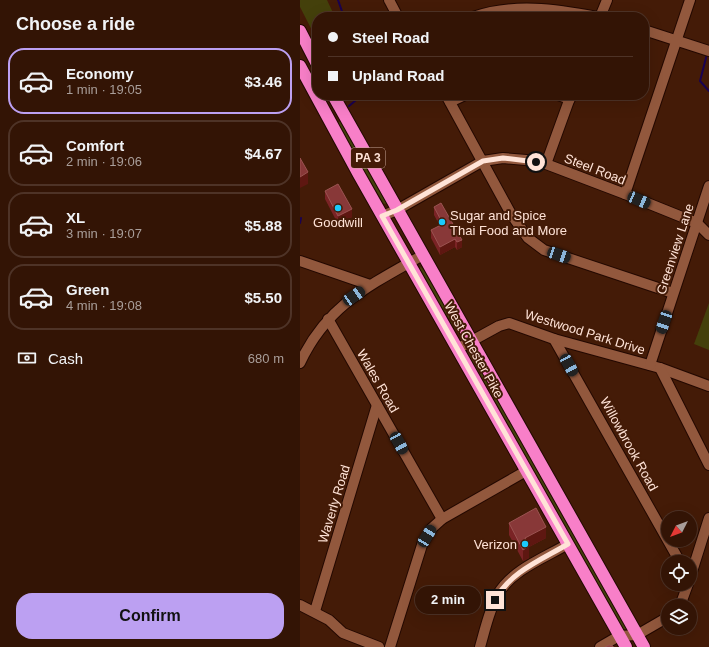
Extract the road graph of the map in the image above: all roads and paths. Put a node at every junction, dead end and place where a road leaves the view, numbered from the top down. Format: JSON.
{"nodes":[{"id":1,"x":389,"y":0,"type":"edge"},
{"id":2,"x":607,"y":0,"type":"edge"},
{"id":3,"x":690,"y":0,"type":"edge"},
{"id":4,"x":513,"y":4,"type":"edge"},
{"id":5,"x":395,"y":12,"type":"edge"},
{"id":6,"x":488,"y":12,"type":"edge"},
{"id":7,"x":573,"y":12,"type":"edge"},
{"id":8,"x":601,"y":12,"type":"edge"},
{"id":9,"x":300,"y":31,"type":"edge"},
{"id":10,"x":649,"y":31,"type":"edge"},
{"id":11,"x":676,"y":39,"type":"junction"},
{"id":12,"x":706,"y":50,"type":"edge"},
{"id":13,"x":312,"y":54,"type":"edge"},
{"id":14,"x":300,"y":66,"type":"edge"},
{"id":15,"x":312,"y":84,"type":"edge"},
{"id":16,"x":321,"y":100,"type":"edge"},
{"id":17,"x":337,"y":100,"type":"edge"},
{"id":18,"x":449,"y":100,"type":"edge"},
{"id":19,"x":570,"y":100,"type":"edge"},
{"id":20,"x":483,"y":161,"type":"junction"},
{"id":21,"x":546,"y":164,"type":"junction"},
{"id":22,"x":709,"y":186,"type":"edge"},
{"id":23,"x":625,"y":194,"type":"junction"},
{"id":24,"x":397,"y":210,"type":"junction"},
{"id":25,"x":382,"y":216,"type":"junction"},
{"id":26,"x":697,"y":223,"type":"junction"},
{"id":27,"x":709,"y":235,"type":"edge"},
{"id":28,"x":423,"y":256,"type":"junction"},
{"id":29,"x":300,"y":261,"type":"edge"},
{"id":30,"x":409,"y":263,"type":"junction"},
{"id":31,"x":370,"y":285,"type":"junction"},
{"id":32,"x":674,"y":293,"type":"junction"},
{"id":33,"x":328,"y":319,"type":"junction"},
{"id":34,"x":554,"y":339,"type":"junction"},
{"id":35,"x":471,"y":341,"type":"junction"},
{"id":36,"x":457,"y":349,"type":"junction"},
{"id":37,"x":300,"y":363,"type":"edge"},
{"id":38,"x":655,"y":367,"type":"junction"},
{"id":39,"x":709,"y":386,"type":"edge"},
{"id":40,"x":378,"y":406,"type":"junction"},
{"id":41,"x":709,"y":465,"type":"edge"},
{"id":42,"x":526,"y":471,"type":"junction"},
{"id":43,"x":709,"y":518,"type":"edge"},
{"id":44,"x":442,"y":519,"type":"junction"},
{"id":45,"x":568,"y":544,"type":"junction"},
{"id":46,"x":676,"y":555,"type":"edge"},
{"id":47,"x":697,"y":556,"type":"edge"},
{"id":48,"x":300,"y":605,"type":"edge"},
{"id":49,"x":315,"y":611,"type":"junction"},
{"id":50,"x":661,"y":621,"type":"edge"},
{"id":51,"x":637,"y":635,"type":"junction"},
{"id":52,"x":619,"y":636,"type":"junction"},
{"id":53,"x":379,"y":647,"type":"edge"},
{"id":54,"x":390,"y":647,"type":"edge"},
{"id":55,"x":480,"y":647,"type":"edge"},
{"id":56,"x":600,"y":647,"type":"edge"},
{"id":57,"x":626,"y":647,"type":"edge"},
{"id":58,"x":644,"y":647,"type":"edge"}],
"edges":[{"from":1,"to":5,"type":"street"},
{"from":2,"to":8,"type":"street"},
{"from":3,"to":11,"type":"street"},
{"from":4,"to":6,"type":"street"},
{"from":4,"to":7,"type":"street"},
{"from":9,"to":13,"type":"highway"},
{"from":10,"to":11,"type":"street"},
{"from":11,"to":12,"type":"street"},
{"from":11,"to":23,"type":"street"},
{"from":14,"to":15,"type":"highway","name":"West Chester Pike","number":"PA 3"},
{"from":16,"to":25,"type":"highway","name":"West Chester Pike","number":"PA 3"},
{"from":17,"to":24,"type":"highway","name":"West Chester Pike","number":"PA 3"},
{"from":18,"to":20,"type":"street"},
{"from":19,"to":21,"type":"street"},
{"from":20,"to":21,"type":"street","name":"Steel Road"},
{"from":20,"to":24,"type":"street","name":"Steel Road"},
{"from":20,"to":32,"type":"street"},
{"from":21,"to":23,"type":"street","name":"Steel Road"},
{"from":22,"to":26,"type":"street","name":"Greenview Lane"},
{"from":23,"to":26,"type":"street","name":"Steel Road"},
{"from":24,"to":25,"type":"street","name":"Steel Road"},
{"from":24,"to":28,"type":"highway","name":"West Chester Pike","number":"PA 3"},
{"from":25,"to":30,"type":"highway","name":"West Chester Pike","number":"PA 3"},
{"from":26,"to":27,"type":"street","name":"Steel Road"},
{"from":26,"to":32,"type":"street","name":"Greenview Lane"},
{"from":28,"to":30,"type":"street"},
{"from":28,"to":35,"type":"highway","name":"West Chester Pike","number":"PA 3"},
{"from":29,"to":31,"type":"street"},
{"from":30,"to":31,"type":"street"},
{"from":30,"to":36,"type":"highway","name":"West Chester Pike","number":"PA 3"},
{"from":31,"to":33,"type":"street"},
{"from":32,"to":38,"type":"street","name":"Greenview Lane"},
{"from":33,"to":37,"type":"street"},
{"from":33,"to":40,"type":"street","name":"Wales Road"},
{"from":34,"to":35,"type":"street","name":"Westwood Park Drive"},
{"from":34,"to":38,"type":"street","name":"Westwood Park Drive"},
{"from":34,"to":46,"type":"street","name":"Willowbrook Road"},
{"from":35,"to":36,"type":"street","name":"Westwood Park Drive"},
{"from":35,"to":51,"type":"highway","name":"West Chester Pike","number":"PA 3"},
{"from":36,"to":42,"type":"highway","name":"West Chester Pike","number":"PA 3"},
{"from":38,"to":39,"type":"street","name":"Westwood Park Drive"},
{"from":38,"to":41,"type":"street"},
{"from":40,"to":44,"type":"street","name":"Wales Road"},
{"from":40,"to":49,"type":"street","name":"Waverly Road"},
{"from":42,"to":44,"type":"street"},
{"from":42,"to":45,"type":"highway","name":"West Chester Pike","number":"PA 3"},
{"from":43,"to":47,"type":"street"},
{"from":44,"to":54,"type":"street"},
{"from":45,"to":52,"type":"highway","name":"West Chester Pike","number":"PA 3"},
{"from":45,"to":55,"type":"street"},
{"from":48,"to":49,"type":"street"},
{"from":49,"to":53,"type":"street"},
{"from":50,"to":51,"type":"street"},
{"from":51,"to":52,"type":"street"},
{"from":51,"to":58,"type":"highway","name":"West Chester Pike","number":"PA 3"},
{"from":52,"to":56,"type":"street"},
{"from":52,"to":57,"type":"highway","name":"West Chester Pike","number":"PA 3"}]}
